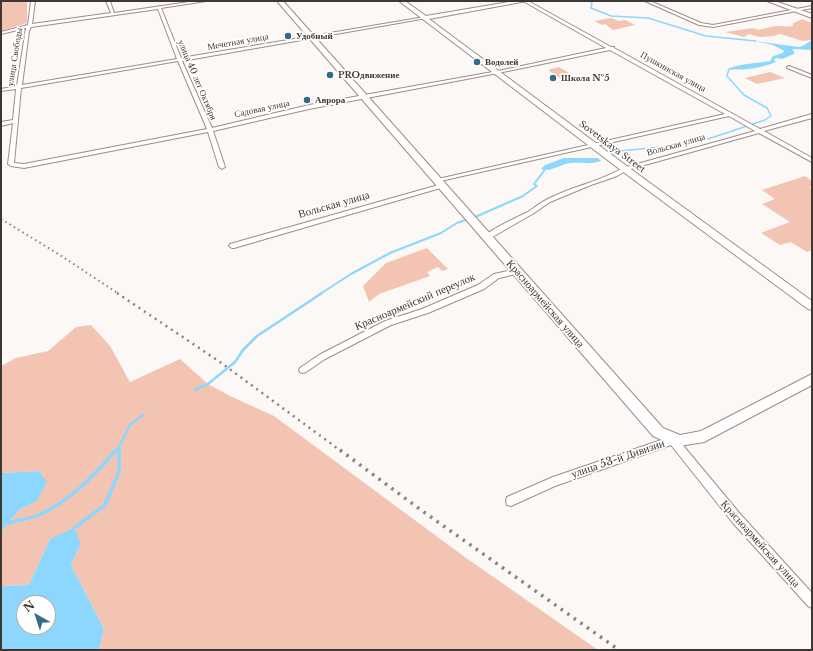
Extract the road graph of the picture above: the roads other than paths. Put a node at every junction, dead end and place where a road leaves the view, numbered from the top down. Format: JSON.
{"nodes":[{"id":1,"x":33,"y":1,"type":"edge"},
{"id":2,"x":108,"y":1,"type":"edge"},
{"id":3,"x":204,"y":1,"type":"edge"},
{"id":4,"x":280,"y":1,"type":"edge"},
{"id":5,"x":402,"y":1,"type":"edge"},
{"id":6,"x":525,"y":1,"type":"edge"},
{"id":7,"x":647,"y":1,"type":"edge"},
{"id":8,"x":770,"y":1,"type":"edge"},
{"id":9,"x":163,"y":2,"type":"edge"},
{"id":10,"x":812,"y":6,"type":"edge"},
{"id":11,"x":160,"y":7,"type":"junction"},
{"id":12,"x":795,"y":10,"type":"junction"},
{"id":13,"x":113,"y":14,"type":"junction"},
{"id":14,"x":812,"y":16,"type":"edge"},
{"id":15,"x":425,"y":18,"type":"junction"},
{"id":16,"x":29,"y":26,"type":"junction"},
{"id":17,"x":1,"y":33,"type":"edge"},
{"id":18,"x":312,"y":38,"type":"junction"},
{"id":19,"x":612,"y":48,"type":"junction"},
{"id":20,"x":179,"y":60,"type":"junction"},
{"id":21,"x":789,"y":67,"type":"dead end"},
{"id":22,"x":498,"y":72,"type":"junction"},
{"id":23,"x":812,"y":77,"type":"edge"},
{"id":24,"x":19,"y":86,"type":"junction"},
{"id":25,"x":1,"y":90,"type":"edge"},
{"id":26,"x":364,"y":97,"type":"junction"},
{"id":27,"x":730,"y":114,"type":"junction"},
{"id":28,"x":812,"y":116,"type":"edge"},
{"id":29,"x":16,"y":121,"type":"junction"},
{"id":30,"x":1,"y":124,"type":"edge"},
{"id":31,"x":210,"y":130,"type":"junction"},
{"id":32,"x":760,"y":130,"type":"junction"},
{"id":33,"x":594,"y":145,"type":"junction"},
{"id":34,"x":812,"y":160,"type":"edge"},
{"id":35,"x":11,"y":164,"type":"joint"},
{"id":36,"x":222,"y":167,"type":"dead end"},
{"id":37,"x":625,"y":169,"type":"junction"},
{"id":38,"x":440,"y":183,"type":"junction"},
{"id":39,"x":485,"y":235,"type":"junction"},
{"id":40,"x":232,"y":246,"type":"dead end"},
{"id":41,"x":517,"y":271,"type":"junction"},
{"id":42,"x":812,"y":306,"type":"edge"},
{"id":43,"x":303,"y":370,"type":"dead end"},
{"id":44,"x":812,"y":379,"type":"edge"},
{"id":45,"x":673,"y":440,"type":"junction"},
{"id":46,"x":511,"y":501,"type":"dead end"},
{"id":47,"x":812,"y":602,"type":"edge"}],
"edges":[{"from":1,"to":16,"type":"street","name":"улица Свободы"},
{"from":2,"to":13,"type":"street"},
{"from":3,"to":11,"type":"street"},
{"from":4,"to":18,"type":"street","name":"Красноармейская улица"},
{"from":5,"to":15,"type":"street","name":"Sovetskaya Street"},
{"from":6,"to":15,"type":"street","name":"Мечетная улица"},
{"from":6,"to":19,"type":"street","name":"Пушкинская улица"},
{"from":7,"to":12,"type":"street"},
{"from":8,"to":12,"type":"street"},
{"from":9,"to":11,"type":"street"},
{"from":10,"to":12,"type":"street"},
{"from":11,"to":13,"type":"street"},
{"from":11,"to":20,"type":"street","name":"улица 40 лет Октября"},
{"from":12,"to":14,"type":"street"},
{"from":13,"to":16,"type":"street"},
{"from":15,"to":18,"type":"street","name":"Мечетная улица"},
{"from":15,"to":22,"type":"street","name":"Sovetskaya Street"},
{"from":16,"to":17,"type":"street"},
{"from":16,"to":24,"type":"street","name":"улица Свободы"},
{"from":18,"to":20,"type":"street","name":"Мечетная улица"},
{"from":18,"to":26,"type":"street","name":"Красноармейская улица"},
{"from":19,"to":22,"type":"street","name":"Садовая улица"},
{"from":19,"to":27,"type":"street","name":"Пушкинская улица"},
{"from":20,"to":24,"type":"street","name":"Мечетная улица"},
{"from":20,"to":31,"type":"street","name":"улица 40 лет Октября"},
{"from":21,"to":23,"type":"street"},
{"from":22,"to":26,"type":"street","name":"Садовая улица"},
{"from":22,"to":33,"type":"street","name":"Sovetskaya Street"},
{"from":24,"to":25,"type":"street","name":"Мечетная улица"},
{"from":24,"to":29,"type":"street","name":"улица Свободы"},
{"from":26,"to":31,"type":"street","name":"Садовая улица"},
{"from":26,"to":38,"type":"street","name":"Красноармейская улица"},
{"from":27,"to":32,"type":"street","name":"Пушкинская улица"},
{"from":27,"to":33,"type":"street","name":"Вольская улица"},
{"from":28,"to":32,"type":"street","name":"Вольская улица"},
{"from":29,"to":30,"type":"street"},
{"from":29,"to":35,"type":"street","name":"улица Свободы"},
{"from":31,"to":35,"type":"street","name":"Садовая улица"},
{"from":31,"to":36,"type":"street","name":"улица 40 лет Октября"},
{"from":32,"to":34,"type":"street","name":"Пушкинская улица"},
{"from":32,"to":37,"type":"street","name":"Вольская улица"},
{"from":33,"to":37,"type":"street","name":"Sovetskaya Street"},
{"from":33,"to":38,"type":"street","name":"Вольская улица"},
{"from":37,"to":39,"type":"street","name":"Вольская улица"},
{"from":37,"to":42,"type":"street","name":"Sovetskaya Street"},
{"from":38,"to":39,"type":"street","name":"Красноармейская улица"},
{"from":38,"to":40,"type":"street","name":"Вольская улица"},
{"from":39,"to":41,"type":"street","name":"Красноармейская улица"},
{"from":41,"to":43,"type":"street","name":"Красноармейский переулок"},
{"from":41,"to":45,"type":"street","name":"Красноармейская улица"},
{"from":44,"to":45,"type":"street","name":"улица 53-й Дивизии"},
{"from":45,"to":46,"type":"street","name":"улица 53-й Дивизии"},
{"from":45,"to":47,"type":"street","name":"Красноармейская улица"}]}
